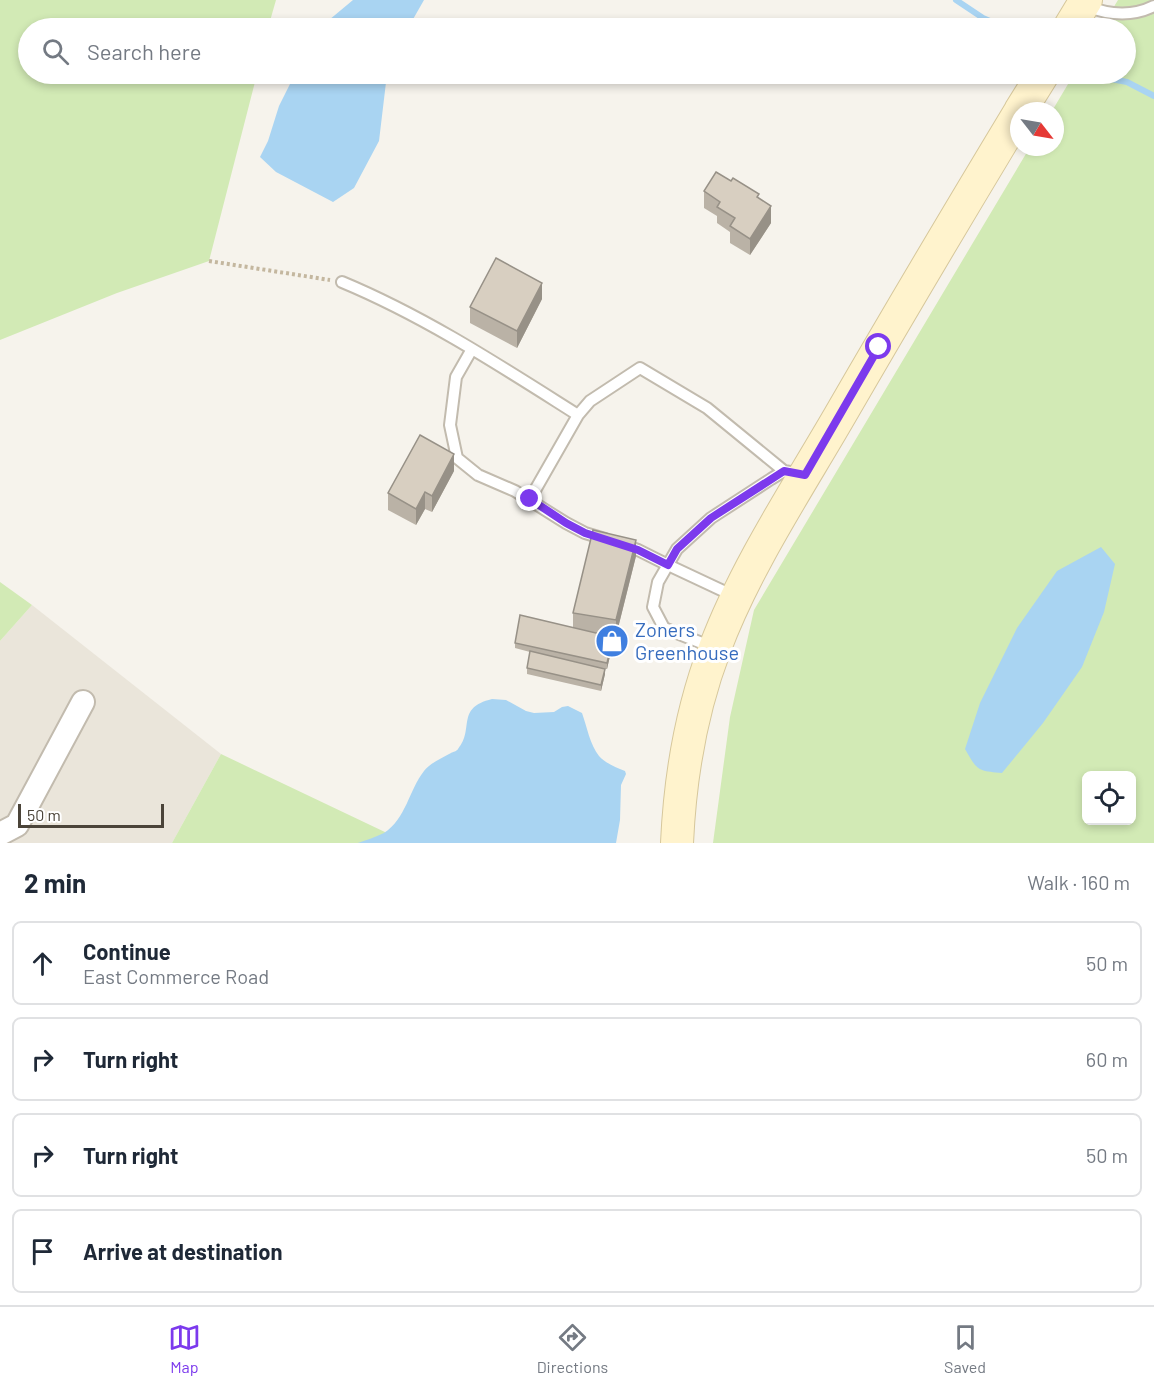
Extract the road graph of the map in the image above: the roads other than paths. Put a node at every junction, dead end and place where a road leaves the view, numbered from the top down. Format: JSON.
{"nodes":[{"id":1,"x":1154,"y":6,"type":"edge"},
{"id":2,"x":1080,"y":11,"type":"edge"},
{"id":3,"x":1037,"y":84,"type":"edge"},
{"id":4,"x":1026,"y":102,"type":"edge"},
{"id":5,"x":1010,"y":129,"type":"edge"},
{"id":6,"x":342,"y":282,"type":"road end"},
{"id":7,"x":472,"y":349,"type":"junction"},
{"id":8,"x":578,"y":415,"type":"junction"},
{"id":9,"x":795,"y":473,"type":"junction"},
{"id":10,"x":530,"y":499,"type":"junction"},
{"id":11,"x":668,"y":565,"type":"junction"},
{"id":12,"x":737,"y":597,"type":"junction"},
{"id":13,"x":715,"y":648,"type":"junction"},
{"id":14,"x":83,"y":702,"type":"dead end"},
{"id":15,"x":12,"y":834,"type":"edge"},
{"id":16,"x":677,"y":843,"type":"edge"}],
"edges":[{"from":1,"to":2,"type":"lane"},
{"from":3,"to":4,"type":"main road"},
{"from":5,"to":9,"type":"main road"},
{"from":6,"to":7,"type":"lane"},
{"from":7,"to":8,"type":"lane"},
{"from":7,"to":10,"type":"lane"},
{"from":8,"to":9,"type":"lane"},
{"from":8,"to":10,"type":"lane"},
{"from":9,"to":11,"type":"lane"},
{"from":9,"to":12,"type":"main road"},
{"from":10,"to":11,"type":"lane"},
{"from":11,"to":12,"type":"lane"},
{"from":11,"to":13,"type":"lane"},
{"from":12,"to":13,"type":"main road"},
{"from":13,"to":16,"type":"main road"},
{"from":14,"to":15,"type":"street"}]}
